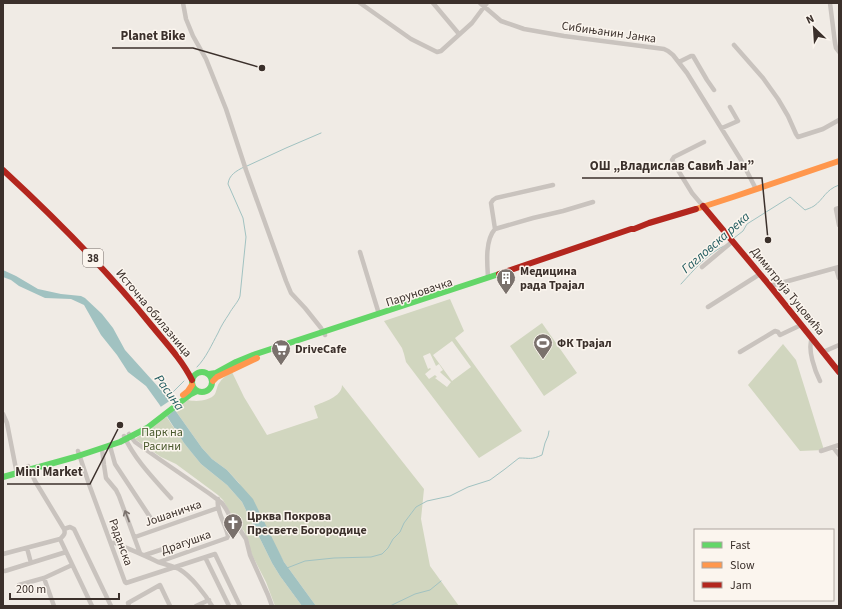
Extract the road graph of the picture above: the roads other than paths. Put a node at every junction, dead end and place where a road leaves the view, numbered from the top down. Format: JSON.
{"nodes":[{"id":1,"x":183,"y":3,"type":"edge"},
{"id":2,"x":360,"y":3,"type":"edge"},
{"id":3,"x":433,"y":3,"type":"edge"},
{"id":4,"x":480,"y":3,"type":"edge"},
{"id":5,"x":830,"y":3,"type":"edge"},
{"id":6,"x":486,"y":5,"type":"edge"},
{"id":7,"x":459,"y":34,"type":"junction"},
{"id":8,"x":734,"y":45,"type":"dead end"},
{"id":9,"x":839,"y":52,"type":"edge"},
{"id":10,"x":679,"y":62,"type":"junction"},
{"id":11,"x":714,"y":90,"type":"dead end"},
{"id":12,"x":730,"y":107,"type":"dead end"},
{"id":13,"x":839,"y":120,"type":"edge"},
{"id":14,"x":722,"y":128,"type":"junction"},
{"id":15,"x":704,"y":142,"type":"dead end"},
{"id":16,"x":839,"y":161,"type":"edge"},
{"id":17,"x":3,"y":170,"type":"edge"},
{"id":18,"x":553,"y":185,"type":"dead end"},
{"id":19,"x":756,"y":190,"type":"junction"},
{"id":20,"x":593,"y":202,"type":"dead end"},
{"id":21,"x":703,"y":206,"type":"junction"},
{"id":22,"x":839,"y":208,"type":"edge"},
{"id":23,"x":839,"y":225,"type":"edge"},
{"id":24,"x":495,"y":229,"type":"junction"},
{"id":25,"x":626,"y":233,"type":"junction"},
{"id":26,"x":733,"y":242,"type":"junction"},
{"id":27,"x":360,"y":252,"type":"dead end"},
{"id":28,"x":702,"y":267,"type":"dead end"},
{"id":29,"x":837,"y":268,"type":"edge"},
{"id":30,"x":760,"y":274,"type":"junction"},
{"id":31,"x":488,"y":277,"type":"junction"},
{"id":32,"x":839,"y":278,"type":"edge"},
{"id":33,"x":770,"y":286,"type":"junction"},
{"id":34,"x":708,"y":307,"type":"dead end"},
{"id":35,"x":379,"y":314,"type":"junction"},
{"id":36,"x":801,"y":325,"type":"junction"},
{"id":37,"x":324,"y":334,"type":"junction"},
{"id":38,"x":812,"y":338,"type":"junction"},
{"id":39,"x":839,"y":345,"type":"edge"},
{"id":40,"x":740,"y":352,"type":"dead end"},
{"id":41,"x":823,"y":352,"type":"junction"},
{"id":42,"x":186,"y":368,"type":"junction"},
{"id":43,"x":839,"y":372,"type":"edge"},
{"id":44,"x":198,"y":373,"type":"junction"},
{"id":45,"x":209,"y":374,"type":"junction"},
{"id":46,"x":212,"y":381,"type":"junction"},
{"id":47,"x":820,"y":381,"type":"dead end"},
{"id":48,"x":192,"y":383,"type":"junction"},
{"id":49,"x":197,"y":391,"type":"junction"},
{"id":50,"x":185,"y":396,"type":"junction"},
{"id":51,"x":3,"y":414,"type":"edge"},
{"id":52,"x":127,"y":437,"type":"junction"},
{"id":53,"x":839,"y":445,"type":"edge"},
{"id":54,"x":110,"y":446,"type":"junction"},
{"id":55,"x":833,"y":447,"type":"junction"},
{"id":56,"x":102,"y":448,"type":"junction"},
{"id":57,"x":821,"y":451,"type":"dead end"},
{"id":58,"x":79,"y":454,"type":"junction"},
{"id":59,"x":839,"y":455,"type":"edge"},
{"id":60,"x":29,"y":468,"type":"junction"},
{"id":61,"x":16,"y":469,"type":"junction"},
{"id":62,"x":3,"y":472,"type":"edge"},
{"id":63,"x":3,"y":476,"type":"edge"},
{"id":64,"x":171,"y":498,"type":"dead end"},
{"id":65,"x":218,"y":499,"type":"junction"},
{"id":66,"x":218,"y":508,"type":"junction"},
{"id":67,"x":150,"y":517,"type":"dead end"},
{"id":68,"x":64,"y":529,"type":"junction"},
{"id":69,"x":202,"y":536,"type":"dead end"},
{"id":70,"x":134,"y":537,"type":"junction"},
{"id":71,"x":60,"y":539,"type":"junction"},
{"id":72,"x":111,"y":543,"type":"junction"},
{"id":73,"x":27,"y":548,"type":"junction"},
{"id":74,"x":66,"y":552,"type":"junction"},
{"id":75,"x":140,"y":553,"type":"junction"},
{"id":76,"x":3,"y":554,"type":"edge"},
{"id":77,"x":145,"y":555,"type":"junction"},
{"id":78,"x":205,"y":557,"type":"junction"},
{"id":79,"x":158,"y":562,"type":"junction"},
{"id":80,"x":32,"y":563,"type":"junction"},
{"id":81,"x":72,"y":565,"type":"junction"},
{"id":82,"x":174,"y":567,"type":"junction"},
{"id":83,"x":5,"y":571,"type":"dead end"},
{"id":84,"x":44,"y":578,"type":"junction"},
{"id":85,"x":19,"y":585,"type":"dead end"},
{"id":86,"x":209,"y":600,"type":"junction"},
{"id":87,"x":54,"y":606,"type":"edge"},
{"id":88,"x":92,"y":606,"type":"edge"},
{"id":89,"x":111,"y":606,"type":"edge"},
{"id":90,"x":129,"y":606,"type":"edge"},
{"id":91,"x":170,"y":606,"type":"edge"},
{"id":92,"x":196,"y":606,"type":"edge"},
{"id":93,"x":212,"y":606,"type":"edge"},
{"id":94,"x":229,"y":606,"type":"edge"},
{"id":95,"x":240,"y":606,"type":"edge"},
{"id":96,"x":272,"y":606,"type":"edge"}],
"edges":[{"from":1,"to":37,"type":"street"},
{"from":2,"to":7,"type":"street"},
{"from":3,"to":7,"type":"street"},
{"from":4,"to":6,"type":"street","name":"Сибињанин Јанка"},
{"from":5,"to":9,"type":"street"},
{"from":6,"to":7,"type":"street"},
{"from":6,"to":10,"type":"street","name":"Сибињанин Јанка"},
{"from":8,"to":13,"type":"street"},
{"from":10,"to":11,"type":"street"},
{"from":10,"to":14,"type":"street","name":"Сибињанин Јанка"},
{"from":12,"to":14,"type":"street"},
{"from":14,"to":19,"type":"street","name":"Сибињанин Јанка"},
{"from":15,"to":21,"type":"street"},
{"from":16,"to":19,"type":"main road","name":"Паруновачка"},
{"from":17,"to":42,"type":"main road","name":"Источна обилазница","number":"38"},
{"from":18,"to":24,"type":"street"},
{"from":19,"to":21,"type":"main road","name":"Паруновачка"},
{"from":20,"to":24,"type":"street"},
{"from":21,"to":25,"type":"main road","name":"Паруновачка"},
{"from":21,"to":26,"type":"main road","name":"Димитрија Туцовића"},
{"from":22,"to":23,"type":"street"},
{"from":24,"to":31,"type":"street"},
{"from":25,"to":31,"type":"main road","name":"Паруновачка"},
{"from":25,"to":37,"type":"main road","name":"Паруновачка"},
{"from":26,"to":28,"type":"street"},
{"from":26,"to":30,"type":"main road","name":"Димитрија Туцовића"},
{"from":27,"to":35,"type":"street"},
{"from":29,"to":32,"type":"street"},
{"from":29,"to":33,"type":"street"},
{"from":30,"to":33,"type":"main road","name":"Димитрија Туцовића"},
{"from":30,"to":34,"type":"street"},
{"from":31,"to":35,"type":"main road","name":"Паруновачка"},
{"from":33,"to":36,"type":"main road","name":"Димитрија Туцовића"},
{"from":35,"to":37,"type":"main road","name":"Паруновачка"},
{"from":36,"to":38,"type":"main road","name":"Димитрија Туцовића"},
{"from":36,"to":40,"type":"street"},
{"from":37,"to":45,"type":"main road","name":"Паруновачка"},
{"from":37,"to":46,"type":"main road","name":"Паруновачка"},
{"from":38,"to":41,"type":"main road","name":"Димитрија Туцовића"},
{"from":38,"to":47,"type":"street"},
{"from":39,"to":41,"type":"street"},
{"from":41,"to":43,"type":"main road","name":"Димитрија Туцовића"},
{"from":42,"to":44,"type":"main road","name":"Источна обилазница","number":"38"},
{"from":42,"to":48,"type":"main road","name":"Источна обилазница","number":"38"},
{"from":44,"to":45,"type":"main road","number":"38"},
{"from":44,"to":48,"type":"main road"},
{"from":45,"to":46,"type":"main road"},
{"from":46,"to":49,"type":"main road"},
{"from":48,"to":49,"type":"main road","number":"38"},
{"from":48,"to":50,"type":"main road"},
{"from":49,"to":50,"type":"main road"},
{"from":50,"to":52,"type":"main road"},
{"from":51,"to":61,"type":"street"},
{"from":52,"to":54,"type":"main road"},
{"from":52,"to":58,"type":"main road"},
{"from":52,"to":64,"type":"street"},
{"from":52,"to":65,"type":"street"},
{"from":53,"to":55,"type":"street"},
{"from":54,"to":56,"type":"main road"},
{"from":54,"to":67,"type":"street"},
{"from":55,"to":57,"type":"street"},
{"from":55,"to":59,"type":"street"},
{"from":56,"to":58,"type":"main road"},
{"from":70,"to":56,"type":"street","one_way":true},
{"from":58,"to":60,"type":"main road"},
{"from":58,"to":72,"type":"street","name":"Раданска"},
{"from":60,"to":61,"type":"main road"},
{"from":60,"to":63,"type":"main road"},
{"from":60,"to":68,"type":"street"},
{"from":61,"to":62,"type":"main road"},
{"from":65,"to":66,"type":"street","name":"Драгушка"},
{"from":65,"to":96,"type":"street"},
{"from":66,"to":70,"type":"street","name":"Јошаничка"},
{"from":66,"to":79,"type":"street","name":"Драгушка"},
{"from":68,"to":71,"type":"street"},
{"from":68,"to":89,"type":"street"},
{"from":69,"to":77,"type":"street","name":"Драгушка"},
{"from":70,"to":75,"type":"street"},
{"from":71,"to":73,"type":"street"},
{"from":71,"to":74,"type":"street"},
{"from":72,"to":75,"type":"street"},
{"from":72,"to":82,"type":"street","name":"Раданска"},
{"from":73,"to":76,"type":"street"},
{"from":73,"to":80,"type":"street"},
{"from":74,"to":80,"type":"street"},
{"from":74,"to":81,"type":"street"},
{"from":75,"to":77,"type":"street"},
{"from":77,"to":79,"type":"street"},
{"from":78,"to":82,"type":"street","name":"Раданска"},
{"from":78,"to":94,"type":"street"},
{"from":78,"to":95,"type":"street"},
{"from":79,"to":82,"type":"street"},
{"from":80,"to":83,"type":"street"},
{"from":81,"to":84,"type":"street"},
{"from":81,"to":88,"type":"street"},
{"from":82,"to":86,"type":"street"},
{"from":84,"to":85,"type":"street"},
{"from":84,"to":87,"type":"street"},
{"from":86,"to":92,"type":"street"},
{"from":86,"to":93,"type":"street"},
{"from":90,"to":91,"type":"street"}]}
